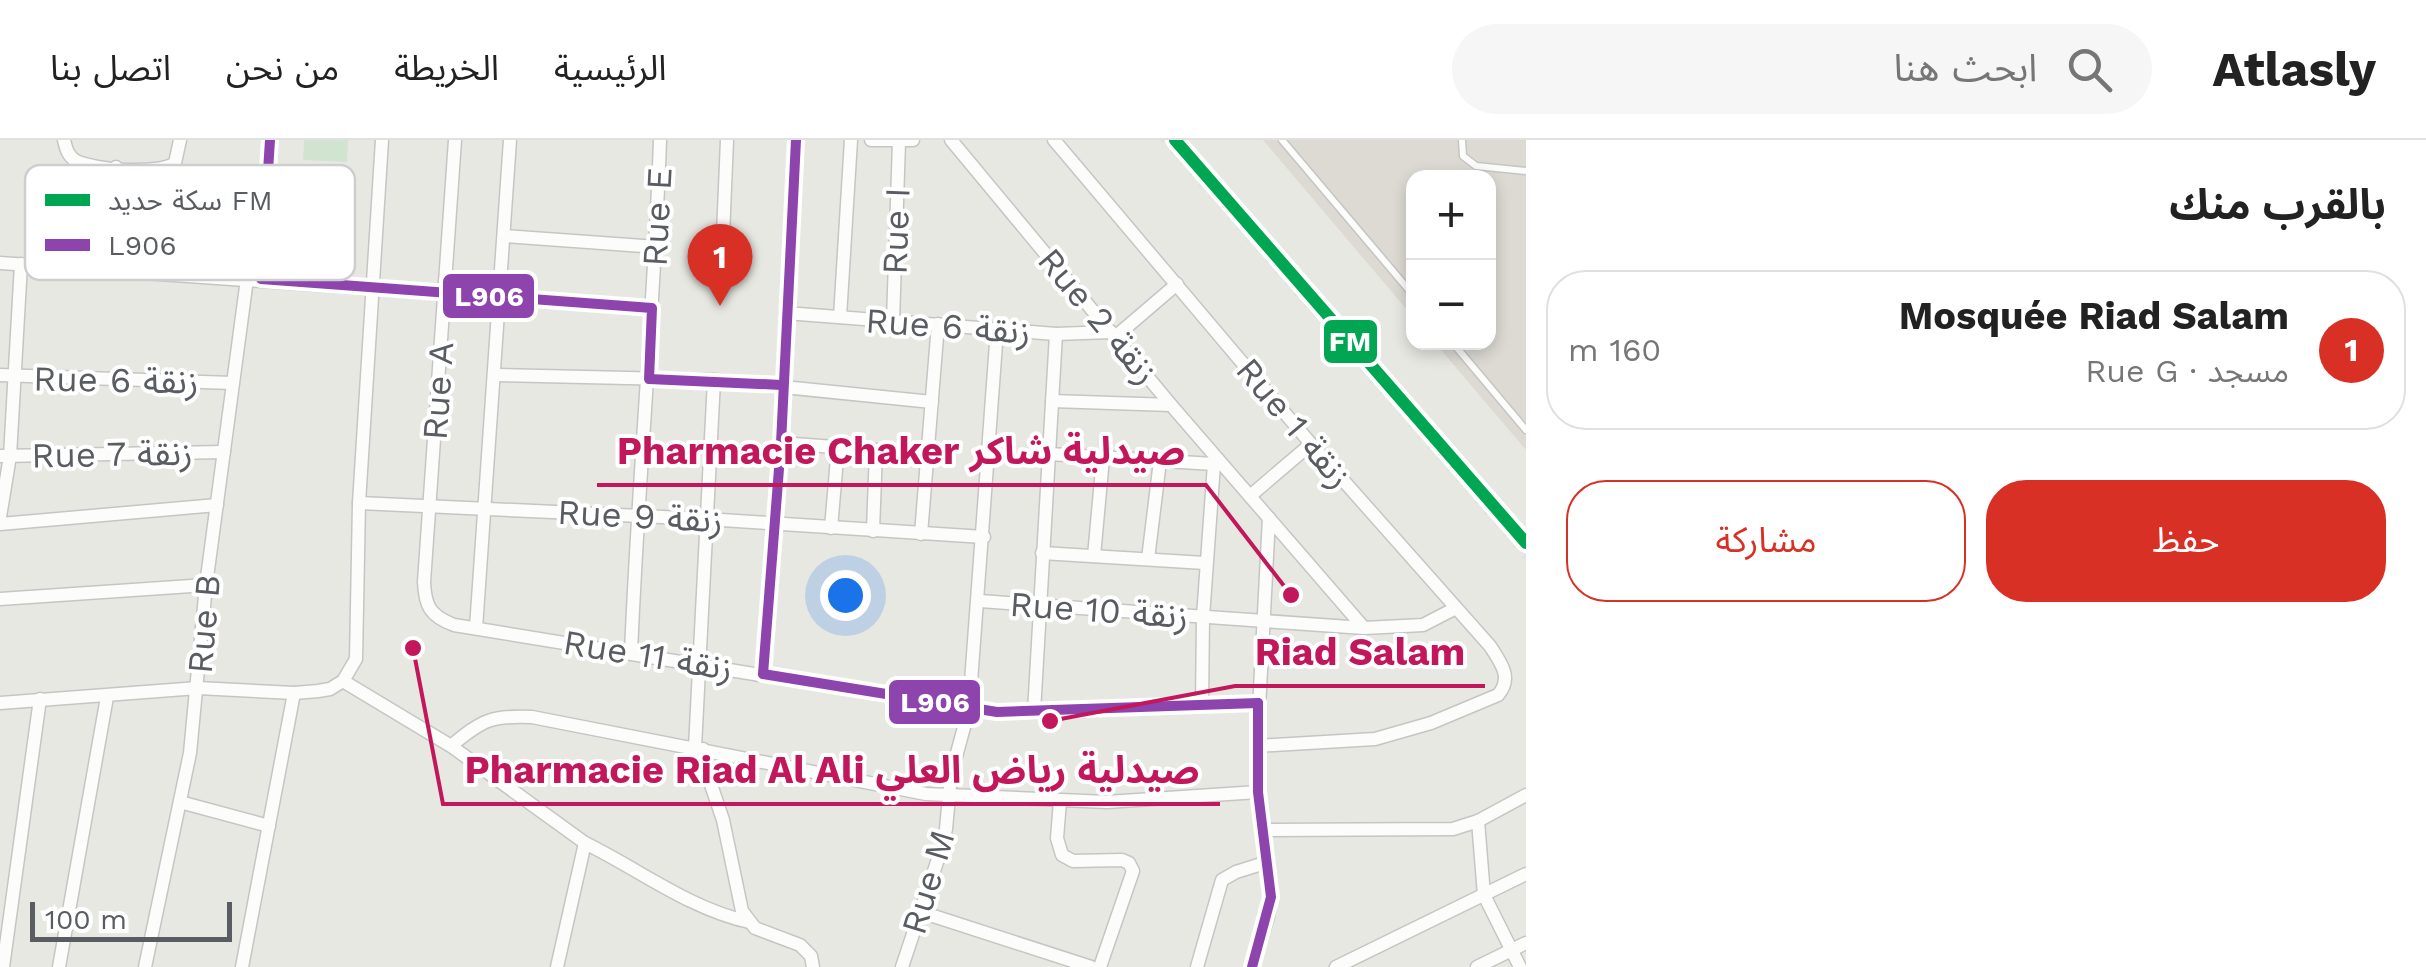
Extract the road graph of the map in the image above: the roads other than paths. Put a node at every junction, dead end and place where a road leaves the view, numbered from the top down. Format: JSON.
{"nodes":[{"id":1,"x":64,"y":140,"type":"edge"},
{"id":2,"x":180,"y":140,"type":"edge"},
{"id":3,"x":270,"y":140,"type":"edge"},
{"id":4,"x":382,"y":140,"type":"edge"},
{"id":5,"x":455,"y":140,"type":"edge"},
{"id":6,"x":510,"y":140,"type":"edge"},
{"id":7,"x":660,"y":140,"type":"edge"},
{"id":8,"x":726,"y":140,"type":"edge"},
{"id":9,"x":796,"y":140,"type":"edge"},
{"id":10,"x":851,"y":140,"type":"edge"},
{"id":11,"x":871,"y":140,"type":"edge"},
{"id":12,"x":950,"y":140,"type":"edge"},
{"id":13,"x":1054,"y":140,"type":"edge"},
{"id":14,"x":1282,"y":140,"type":"edge"},
{"id":15,"x":1462,"y":140,"type":"edge"},
{"id":16,"x":906,"y":141,"type":"edge"},
{"id":17,"x":106,"y":165,"type":"edge"},
{"id":18,"x":172,"y":165,"type":"edge"},
{"id":19,"x":267,"y":165,"type":"edge"},
{"id":20,"x":1526,"y":170,"type":"edge"},
{"id":21,"x":723,"y":235,"type":"dead end"},
{"id":22,"x":504,"y":236,"type":"junction"},
{"id":23,"x":657,"y":247,"type":"junction"},
{"id":24,"x":0,"y":263,"type":"edge"},
{"id":25,"x":21,"y":264,"type":"junction"},
{"id":26,"x":25,"y":264,"type":"edge"},
{"id":27,"x":254,"y":280,"type":"edge"},
{"id":28,"x":267,"y":280,"type":"edge"},
{"id":29,"x":1177,"y":284,"type":"junction"},
{"id":30,"x":1406,"y":287,"type":"edge"},
{"id":31,"x":372,"y":288,"type":"junction"},
{"id":32,"x":445,"y":294,"type":"junction"},
{"id":33,"x":500,"y":296,"type":"junction"},
{"id":34,"x":652,"y":308,"type":"junction"},
{"id":35,"x":786,"y":313,"type":"junction"},
{"id":36,"x":840,"y":317,"type":"junction"},
{"id":37,"x":893,"y":321,"type":"junction"},
{"id":38,"x":938,"y":324,"type":"junction"},
{"id":39,"x":997,"y":330,"type":"junction"},
{"id":40,"x":1056,"y":334,"type":"junction"},
{"id":41,"x":1113,"y":335,"type":"junction"},
{"id":42,"x":1459,"y":350,"type":"edge"},
{"id":43,"x":0,"y":375,"type":"edge"},
{"id":44,"x":496,"y":376,"type":"junction"},
{"id":45,"x":16,"y":377,"type":"junction"},
{"id":46,"x":650,"y":379,"type":"junction"},
{"id":47,"x":714,"y":380,"type":"junction"},
{"id":48,"x":232,"y":382,"type":"junction"},
{"id":49,"x":782,"y":385,"type":"junction"},
{"id":50,"x":1052,"y":401,"type":"junction"},
{"id":51,"x":932,"y":402,"type":"junction"},
{"id":52,"x":1171,"y":405,"type":"junction"},
{"id":53,"x":1526,"y":430,"type":"edge"},
{"id":54,"x":781,"y":443,"type":"junction"},
{"id":55,"x":1311,"y":444,"type":"junction"},
{"id":56,"x":838,"y":447,"type":"junction"},
{"id":57,"x":876,"y":450,"type":"junction"},
{"id":58,"x":224,"y":452,"type":"junction"},
{"id":59,"x":928,"y":454,"type":"junction"},
{"id":60,"x":1048,"y":454,"type":"junction"},
{"id":61,"x":5,"y":456,"type":"edge"},
{"id":62,"x":1103,"y":458,"type":"junction"},
{"id":63,"x":1160,"y":461,"type":"junction"},
{"id":64,"x":1216,"y":462,"type":"junction"},
{"id":65,"x":1250,"y":496,"type":"junction"},
{"id":66,"x":358,"y":503,"type":"junction"},
{"id":67,"x":430,"y":504,"type":"junction"},
{"id":68,"x":217,"y":505,"type":"junction"},
{"id":69,"x":485,"y":508,"type":"junction"},
{"id":70,"x":636,"y":517,"type":"junction"},
{"id":71,"x":1269,"y":518,"type":"junction"},
{"id":72,"x":706,"y":519,"type":"junction"},
{"id":73,"x":0,"y":521,"type":"edge"},
{"id":74,"x":774,"y":524,"type":"junction"},
{"id":75,"x":831,"y":528,"type":"junction"},
{"id":76,"x":872,"y":531,"type":"junction"},
{"id":77,"x":922,"y":534,"type":"junction"},
{"id":78,"x":984,"y":537,"type":"junction"},
{"id":79,"x":1042,"y":552,"type":"junction"},
{"id":80,"x":1094,"y":556,"type":"junction"},
{"id":81,"x":1148,"y":559,"type":"junction"},
{"id":82,"x":1205,"y":563,"type":"junction"},
{"id":83,"x":424,"y":582,"type":"joint"},
{"id":84,"x":206,"y":585,"type":"junction"},
{"id":85,"x":0,"y":600,"type":"edge"},
{"id":86,"x":980,"y":601,"type":"junction"},
{"id":87,"x":1038,"y":605,"type":"junction"},
{"id":88,"x":1454,"y":609,"type":"junction"},
{"id":89,"x":1202,"y":617,"type":"junction"},
{"id":90,"x":1264,"y":622,"type":"junction"},
{"id":91,"x":476,"y":628,"type":"junction"},
{"id":92,"x":1364,"y":628,"type":"junction"},
{"id":93,"x":630,"y":653,"type":"junction"},
{"id":94,"x":699,"y":665,"type":"junction"},
{"id":95,"x":763,"y":674,"type":"junction"},
{"id":96,"x":342,"y":681,"type":"junction"},
{"id":97,"x":198,"y":688,"type":"junction"},
{"id":98,"x":294,"y":694,"type":"junction"},
{"id":99,"x":107,"y":697,"type":"junction"},
{"id":100,"x":40,"y":700,"type":"junction"},
{"id":101,"x":0,"y":703,"type":"edge"},
{"id":102,"x":1258,"y":703,"type":"junction"},
{"id":103,"x":1202,"y":705,"type":"junction"},
{"id":104,"x":969,"y":709,"type":"junction"},
{"id":105,"x":1034,"y":712,"type":"junction"},
{"id":106,"x":451,"y":746,"type":"junction"},
{"id":107,"x":1257,"y":746,"type":"junction"},
{"id":108,"x":699,"y":748,"type":"junction"},
{"id":109,"x":1258,"y":792,"type":"junction"},
{"id":110,"x":1526,"y":795,"type":"edge"},
{"id":111,"x":949,"y":796,"type":"junction"},
{"id":112,"x":1060,"y":801,"type":"junction"},
{"id":113,"x":180,"y":802,"type":"junction"},
{"id":114,"x":1478,"y":821,"type":"junction"},
{"id":115,"x":270,"y":826,"type":"junction"},
{"id":116,"x":1263,"y":830,"type":"junction"},
{"id":117,"x":585,"y":843,"type":"junction"},
{"id":118,"x":1268,"y":862,"type":"junction"},
{"id":119,"x":1526,"y":874,"type":"edge"},
{"id":120,"x":1484,"y":895,"type":"junction"},
{"id":121,"x":920,"y":912,"type":"junction"},
{"id":122,"x":749,"y":922,"type":"junction"},
{"id":123,"x":1526,"y":943,"type":"edge"},
{"id":124,"x":1512,"y":950,"type":"junction"},
{"id":125,"x":3,"y":967,"type":"edge"},
{"id":126,"x":58,"y":967,"type":"edge"},
{"id":127,"x":145,"y":967,"type":"edge"},
{"id":128,"x":242,"y":967,"type":"edge"},
{"id":129,"x":557,"y":967,"type":"edge"},
{"id":130,"x":813,"y":967,"type":"edge"},
{"id":131,"x":902,"y":967,"type":"edge"},
{"id":132,"x":1090,"y":967,"type":"edge"},
{"id":133,"x":1100,"y":967,"type":"edge"},
{"id":134,"x":1197,"y":967,"type":"edge"},
{"id":135,"x":1252,"y":967,"type":"edge"},
{"id":136,"x":1336,"y":967,"type":"edge"},
{"id":137,"x":1478,"y":967,"type":"edge"},
{"id":138,"x":1520,"y":967,"type":"edge"}],
"edges":[{"from":1,"to":17,"type":"street"},
{"from":2,"to":18,"type":"street"},
{"from":3,"to":19,"type":"street"},
{"from":4,"to":31,"type":"street"},
{"from":5,"to":32,"type":"street","name":"Rue A"},
{"from":6,"to":22,"type":"street"},
{"from":7,"to":23,"type":"street","name":"Rue E"},
{"from":8,"to":21,"type":"street"},
{"from":9,"to":35,"type":"street"},
{"from":10,"to":36,"type":"street"},
{"from":11,"to":16,"type":"street"},
{"from":12,"to":41,"type":"street","name":"Rue 2 زنقة"},
{"from":13,"to":29,"type":"street","name":"Rue 1 زنقة"},
{"from":14,"to":30,"type":"lane"},
{"from":15,"to":20,"type":"lane"},
{"from":16,"to":37,"type":"street","name":"Rue I"},
{"from":22,"to":23,"type":"street"},
{"from":22,"to":33,"type":"street"},
{"from":23,"to":34,"type":"street","name":"Rue E"},
{"from":24,"to":25,"type":"street"},
{"from":25,"to":26,"type":"street"},
{"from":25,"to":45,"type":"street"},
{"from":27,"to":48,"type":"street","name":"Rue B"},
{"from":28,"to":31,"type":"street"},
{"from":29,"to":41,"type":"street"},
{"from":29,"to":55,"type":"street","name":"Rue 1 زنقة"},
{"from":31,"to":32,"type":"street"},
{"from":31,"to":66,"type":"street"},
{"from":32,"to":33,"type":"street"},
{"from":32,"to":67,"type":"street","name":"Rue A"},
{"from":33,"to":34,"type":"street"},
{"from":33,"to":44,"type":"street"},
{"from":34,"to":46,"type":"street","name":"Rue E"},
{"from":35,"to":36,"type":"street","name":"Rue 6 زنقة"},
{"from":35,"to":49,"type":"street"},
{"from":36,"to":37,"type":"street","name":"Rue 6 زنقة"},
{"from":37,"to":38,"type":"street","name":"Rue 6 زنقة"},
{"from":38,"to":39,"type":"street","name":"Rue 6 زنقة"},
{"from":38,"to":51,"type":"street"},
{"from":39,"to":40,"type":"street","name":"Rue 6 زنقة"},
{"from":39,"to":78,"type":"street","name":"Rue M"},
{"from":40,"to":41,"type":"street","name":"Rue 6 زنقة"},
{"from":40,"to":50,"type":"street"},
{"from":41,"to":52,"type":"street","name":"Rue 2 زنقة"},
{"from":42,"to":53,"type":"lane"},
{"from":43,"to":45,"type":"street","name":"Rue 6 زنقة"},
{"from":44,"to":46,"type":"street"},
{"from":44,"to":69,"type":"street"},
{"from":45,"to":48,"type":"street","name":"Rue 6 زنقة"},
{"from":45,"to":61,"type":"street"},
{"from":46,"to":47,"type":"street"},
{"from":46,"to":70,"type":"street","name":"Rue E"},
{"from":47,"to":49,"type":"street"},
{"from":47,"to":72,"type":"street"},
{"from":48,"to":58,"type":"street","name":"Rue B"},
{"from":49,"to":51,"type":"street"},
{"from":49,"to":54,"type":"street"},
{"from":50,"to":52,"type":"street"},
{"from":50,"to":60,"type":"street"},
{"from":51,"to":59,"type":"street"},
{"from":52,"to":64,"type":"street","name":"Rue 2 زنقة"},
{"from":54,"to":56,"type":"street"},
{"from":54,"to":74,"type":"street"},
{"from":55,"to":65,"type":"street"},
{"from":55,"to":88,"type":"street","name":"Rue 1 زنقة"},
{"from":56,"to":57,"type":"street"},
{"from":56,"to":75,"type":"street"},
{"from":57,"to":59,"type":"street"},
{"from":57,"to":76,"type":"street"},
{"from":58,"to":61,"type":"street","name":"Rue 7 زنقة"},
{"from":58,"to":68,"type":"street","name":"Rue B"},
{"from":59,"to":77,"type":"street"},
{"from":60,"to":62,"type":"street"},
{"from":60,"to":79,"type":"street"},
{"from":61,"to":73,"type":"street"},
{"from":62,"to":63,"type":"street"},
{"from":62,"to":80,"type":"street"},
{"from":63,"to":64,"type":"street"},
{"from":63,"to":81,"type":"street"},
{"from":64,"to":65,"type":"street","name":"Rue 2 زنقة"},
{"from":64,"to":82,"type":"street"},
{"from":65,"to":71,"type":"street","name":"Rue 2 زنقة"},
{"from":66,"to":67,"type":"street","name":"Rue 9 زنقة"},
{"from":66,"to":96,"type":"street"},
{"from":67,"to":69,"type":"street","name":"Rue 9 زنقة"},
{"from":67,"to":83,"type":"street","name":"Rue A"},
{"from":68,"to":73,"type":"street"},
{"from":68,"to":84,"type":"street","name":"Rue B"},
{"from":69,"to":70,"type":"street","name":"Rue 9 زنقة"},
{"from":69,"to":91,"type":"street"},
{"from":70,"to":72,"type":"street","name":"Rue 9 زنقة"},
{"from":70,"to":93,"type":"street","name":"Rue E"},
{"from":71,"to":90,"type":"street"},
{"from":71,"to":92,"type":"street","name":"Rue 2 زنقة"},
{"from":72,"to":74,"type":"street","name":"Rue 9 زنقة"},
{"from":72,"to":94,"type":"street"},
{"from":74,"to":75,"type":"street","name":"Rue 9 زنقة"},
{"from":74,"to":95,"type":"street"},
{"from":75,"to":76,"type":"street","name":"Rue 9 زنقة"},
{"from":76,"to":77,"type":"street","name":"Rue 9 زنقة"},
{"from":77,"to":78,"type":"street","name":"Rue 9 زنقة"},
{"from":78,"to":86,"type":"street","name":"Rue M"},
{"from":79,"to":80,"type":"street"},
{"from":79,"to":87,"type":"street"},
{"from":80,"to":81,"type":"street"},
{"from":81,"to":82,"type":"street"},
{"from":82,"to":89,"type":"street"},
{"from":83,"to":91,"type":"street","name":"Rue 11 زنقة"},
{"from":84,"to":85,"type":"street"},
{"from":84,"to":97,"type":"street","name":"Rue B"},
{"from":86,"to":87,"type":"street","name":"Rue 10 زنقة"},
{"from":86,"to":104,"type":"street","name":"Rue M"},
{"from":87,"to":89,"type":"street","name":"Rue 10 زنقة"},
{"from":87,"to":105,"type":"street"},
{"from":88,"to":92,"type":"street","name":"Rue 10 زنقة"},
{"from":88,"to":107,"type":"street","name":"Rue 1 زنقة"},
{"from":89,"to":90,"type":"street","name":"Rue 10 زنقة"},
{"from":89,"to":103,"type":"street"},
{"from":90,"to":92,"type":"street","name":"Rue 10 زنقة"},
{"from":90,"to":102,"type":"street"},
{"from":91,"to":93,"type":"street","name":"Rue 11 زنقة"},
{"from":93,"to":94,"type":"street","name":"Rue 11 زنقة"},
{"from":94,"to":95,"type":"street","name":"Rue 11 زنقة"},
{"from":94,"to":108,"type":"street"},
{"from":95,"to":104,"type":"street","name":"Rue 11 زنقة"},
{"from":96,"to":98,"type":"street"},
{"from":96,"to":106,"type":"street"},
{"from":97,"to":98,"type":"street"},
{"from":97,"to":99,"type":"street"},
{"from":97,"to":113,"type":"street","name":"Rue B"},
{"from":98,"to":115,"type":"street"},
{"from":99,"to":100,"type":"street"},
{"from":99,"to":126,"type":"street"},
{"from":100,"to":101,"type":"street"},
{"from":100,"to":125,"type":"street"},
{"from":102,"to":103,"type":"street","name":"Rue 11 زنقة"},
{"from":102,"to":107,"type":"street"},
{"from":103,"to":105,"type":"street","name":"Rue 11 زنقة"},
{"from":104,"to":105,"type":"street","name":"Rue 11 زنقة"},
{"from":104,"to":111,"type":"street","name":"Rue M"},
{"from":106,"to":108,"type":"street"},
{"from":106,"to":117,"type":"street"},
{"from":107,"to":109,"type":"street"},
{"from":108,"to":111,"type":"street"},
{"from":108,"to":122,"type":"street"},
{"from":109,"to":112,"type":"street"},
{"from":109,"to":116,"type":"street"},
{"from":110,"to":114,"type":"street"},
{"from":111,"to":112,"type":"street"},
{"from":111,"to":121,"type":"street","name":"Rue M"},
{"from":112,"to":133,"type":"street"},
{"from":113,"to":115,"type":"street"},
{"from":113,"to":127,"type":"street","name":"Rue B"},
{"from":114,"to":116,"type":"street"},
{"from":114,"to":120,"type":"street"},
{"from":115,"to":128,"type":"street"},
{"from":116,"to":118,"type":"street"},
{"from":117,"to":122,"type":"street"},
{"from":117,"to":129,"type":"street"},
{"from":118,"to":134,"type":"street"},
{"from":118,"to":135,"type":"street"},
{"from":119,"to":120,"type":"street"},
{"from":120,"to":124,"type":"street"},
{"from":120,"to":136,"type":"street"},
{"from":121,"to":131,"type":"street","name":"Rue M"},
{"from":121,"to":132,"type":"street"},
{"from":122,"to":130,"type":"street"},
{"from":123,"to":124,"type":"street"},
{"from":124,"to":137,"type":"street"},
{"from":124,"to":138,"type":"street"}]}
